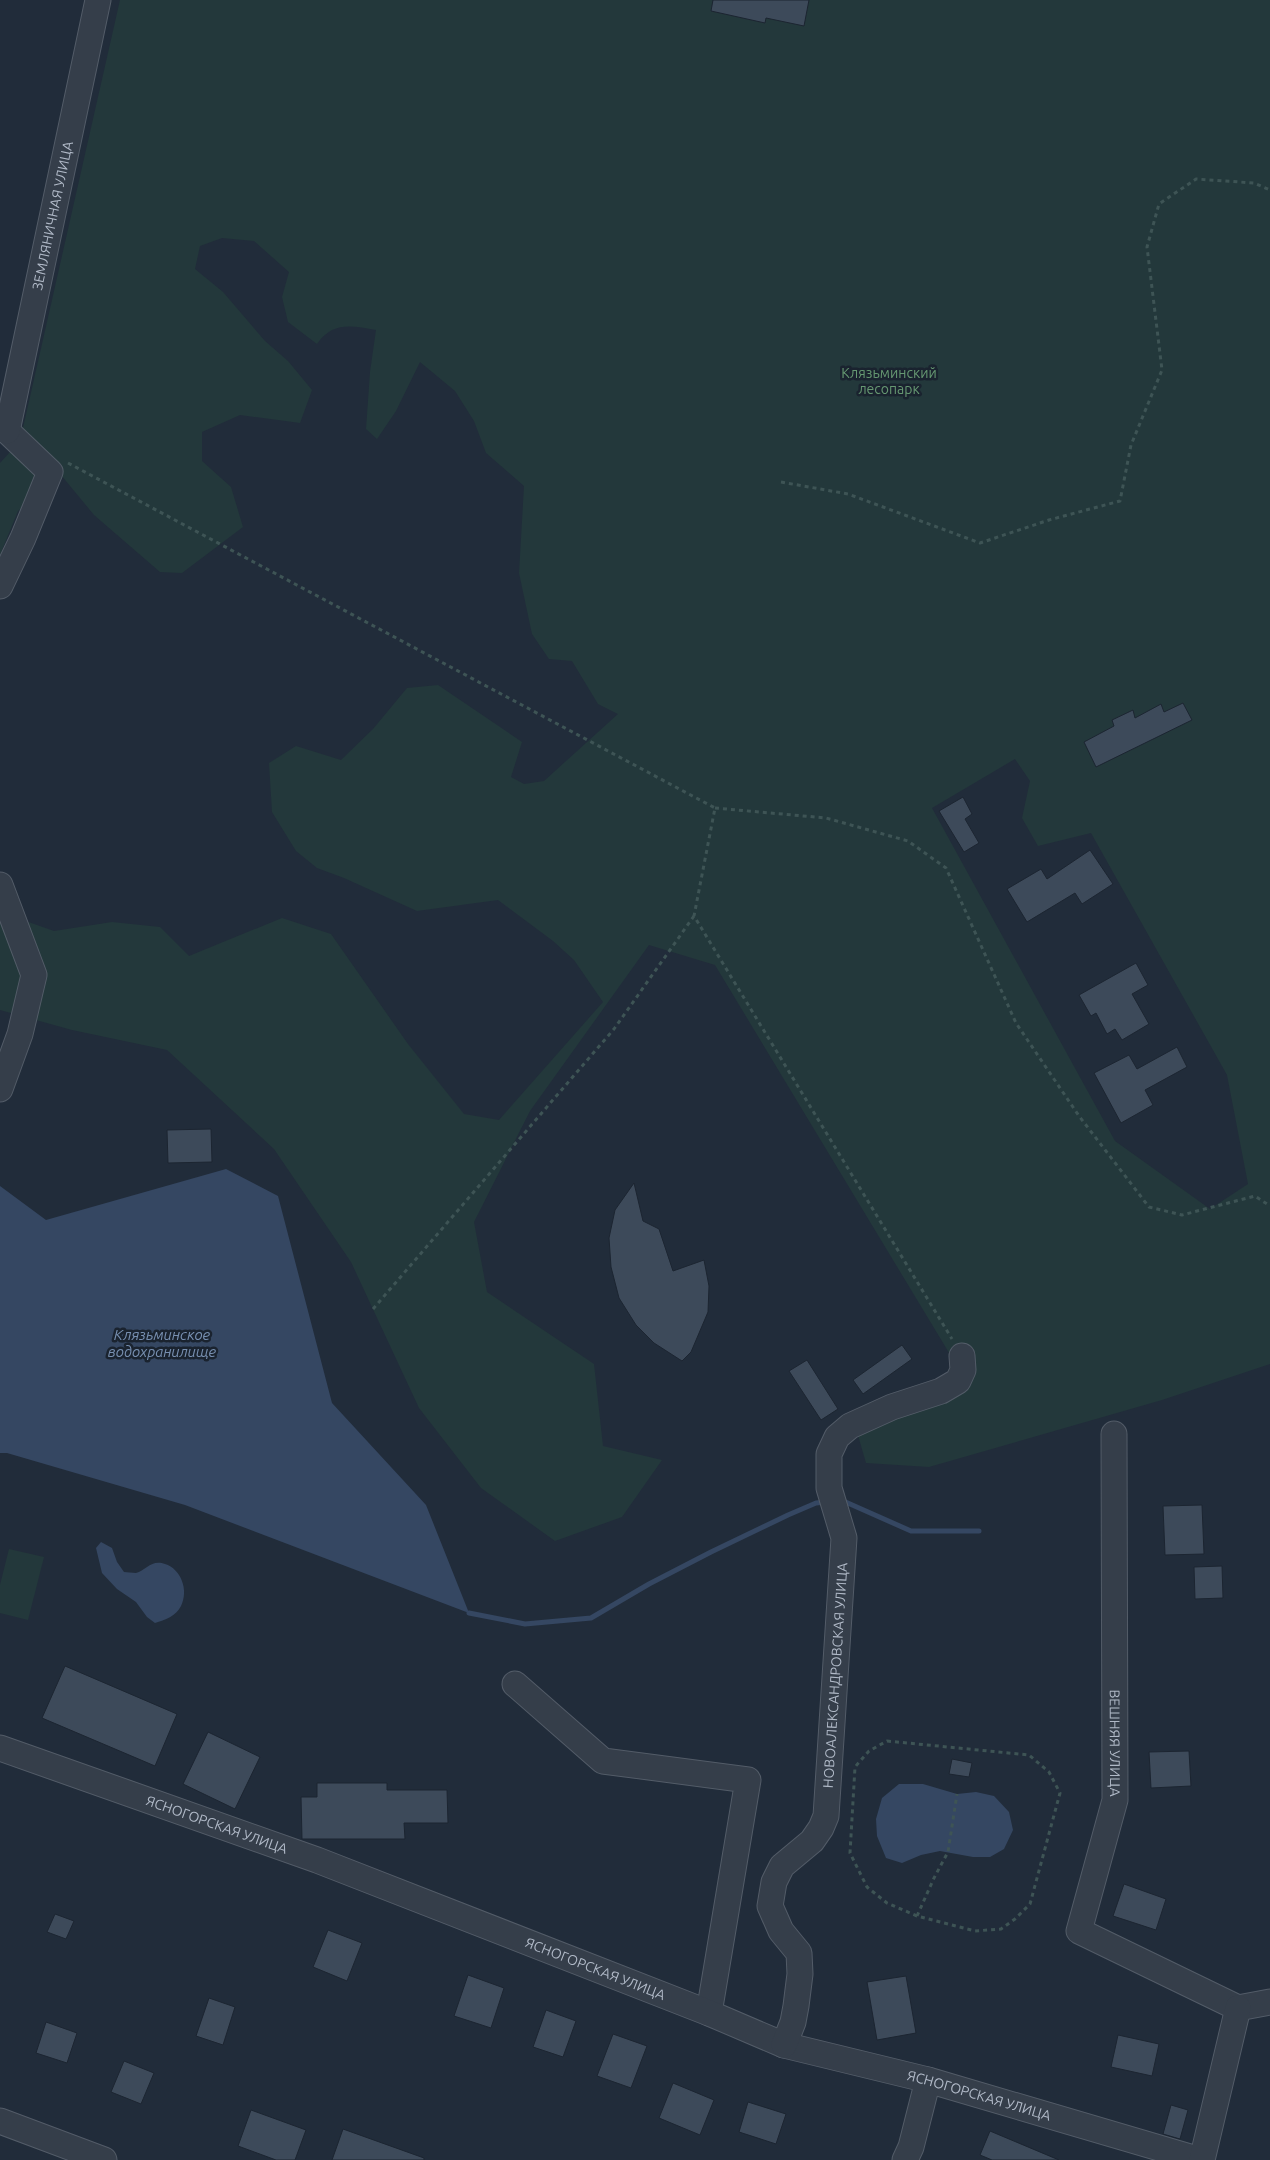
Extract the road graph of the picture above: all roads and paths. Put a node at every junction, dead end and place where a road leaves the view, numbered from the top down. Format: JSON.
{"nodes":[{"id":1,"x":98,"y":0,"type":"edge"},
{"id":2,"x":1270,"y":190,"type":"edge"},
{"id":3,"x":2,"y":432,"type":"edge"},
{"id":4,"x":60,"y":458,"type":"dead end"},
{"id":5,"x":782,"y":482,"type":"dead end"},
{"id":6,"x":0,"y":586,"type":"edge"},
{"id":7,"x":715,"y":808,"type":"junction"},
{"id":8,"x":0,"y":885,"type":"edge"},
{"id":9,"x":694,"y":916,"type":"junction"},
{"id":10,"x":0,"y":1089,"type":"edge"},
{"id":11,"x":1270,"y":1206,"type":"edge"},
{"id":12,"x":373,"y":1309,"type":"dead end"},
{"id":13,"x":962,"y":1356,"type":"joint"},
{"id":14,"x":1114,"y":1434,"type":"dead end"},
{"id":15,"x":515,"y":1684,"type":"dead end"},
{"id":16,"x":0,"y":1748,"type":"edge"},
{"id":17,"x":957,"y":1794,"type":"dead end"},
{"id":18,"x":917,"y":1916,"type":"junction"},
{"id":19,"x":1270,"y":2002,"type":"edge"},
{"id":20,"x":1238,"y":2008,"type":"junction"},
{"id":21,"x":709,"y":2013,"type":"junction"},
{"id":22,"x":784,"y":2045,"type":"junction"},
{"id":23,"x":928,"y":2080,"type":"junction"},
{"id":24,"x":0,"y":2121,"type":"edge"},
{"id":25,"x":104,"y":2160,"type":"edge"},
{"id":26,"x":905,"y":2160,"type":"edge"},
{"id":27,"x":1201,"y":2160,"type":"edge"}],
"edges":[{"from":1,"to":3,"type":"street","name":"ЗЕМЛЯНИЧНАЯ УЛИЦА"},
{"from":2,"to":5,"type":"path"},
{"from":3,"to":6,"type":"street"},
{"from":4,"to":7,"type":"path"},
{"from":7,"to":9,"type":"path"},
{"from":7,"to":11,"type":"path"},
{"from":8,"to":10,"type":"street"},
{"from":9,"to":12,"type":"path"},
{"from":9,"to":13,"type":"path"},
{"from":13,"to":22,"type":"street","name":"НОВОАЛЕКСАНДРОВСКАЯ УЛИЦА"},
{"from":14,"to":20,"type":"street","name":"ВЕШНЯЯ УЛИЦА"},
{"from":15,"to":21,"type":"street"},
{"from":16,"to":21,"type":"street","name":"ЯСНОГОРСКАЯ УЛИЦА"},
{"from":17,"to":18,"type":"path"},
{"from":18,"to":18,"type":"path"},
{"from":19,"to":20,"type":"street"},
{"from":20,"to":27,"type":"street"},
{"from":21,"to":22,"type":"street","name":"ЯСНОГОРСКАЯ УЛИЦА"},
{"from":22,"to":23,"type":"street","name":"ЯСНОГОРСКАЯ УЛИЦА"},
{"from":23,"to":26,"type":"street"},
{"from":23,"to":27,"type":"street","name":"ЯСНОГОРСКАЯ УЛИЦА"},
{"from":24,"to":25,"type":"street"}]}
